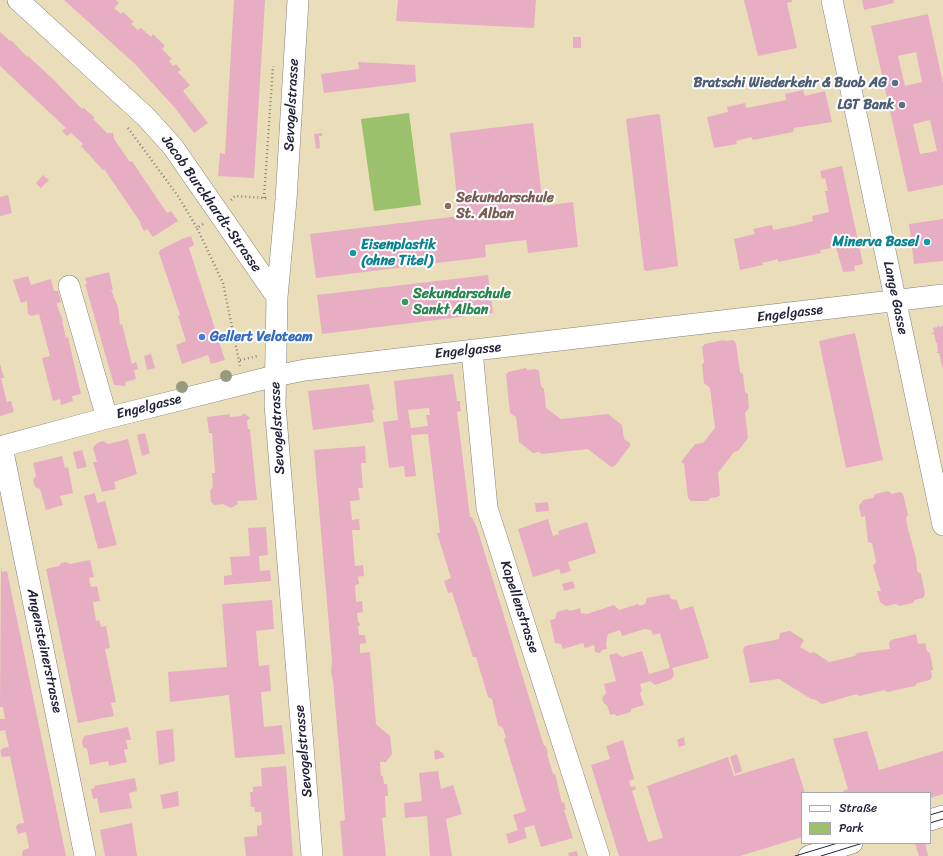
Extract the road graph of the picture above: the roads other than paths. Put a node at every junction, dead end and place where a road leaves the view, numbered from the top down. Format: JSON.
{"nodes":[{"id":1,"x":18,"y":0,"type":"edge"},
{"id":2,"x":298,"y":0,"type":"edge"},
{"id":3,"x":832,"y":0,"type":"edge"},
{"id":4,"x":69,"y":286,"type":"dead end"},
{"id":5,"x":943,"y":295,"type":"edge"},
{"id":6,"x":277,"y":297,"type":"junction"},
{"id":7,"x":895,"y":302,"type":"junction"},
{"id":8,"x":472,"y":351,"type":"junction"},
{"id":9,"x":275,"y":376,"type":"junction"},
{"id":10,"x":107,"y":418,"type":"junction"},
{"id":11,"x":1,"y":447,"type":"edge"},
{"id":12,"x":943,"y":525,"type":"edge"},
{"id":13,"x":943,"y":816,"type":"edge"},
{"id":14,"x":931,"y":820,"type":"edge"},
{"id":15,"x":849,"y":844,"type":"edge"},
{"id":16,"x":85,"y":856,"type":"edge"},
{"id":17,"x":312,"y":856,"type":"edge"},
{"id":18,"x":599,"y":856,"type":"edge"},
{"id":19,"x":809,"y":856,"type":"edge"}],
"edges":[{"from":1,"to":6,"type":"street","name":"Jacob Burckhardt-Strasse"},
{"from":2,"to":6,"type":"street","name":"Sevogelstrasse"},
{"from":3,"to":7,"type":"street","name":"Lange Gasse"},
{"from":4,"to":10,"type":"street"},
{"from":5,"to":7,"type":"street","name":"Engelgasse"},
{"from":6,"to":9,"type":"street","name":"Sevogelstrasse"},
{"from":7,"to":8,"type":"street","name":"Engelgasse"},
{"from":7,"to":12,"type":"street","name":"Lange Gasse"},
{"from":8,"to":9,"type":"street","name":"Engelgasse"},
{"from":8,"to":18,"type":"street","name":"Kapellenstrasse"},
{"from":9,"to":10,"type":"street","name":"Engelgasse"},
{"from":9,"to":17,"type":"street","name":"Sevogelstrasse"},
{"from":10,"to":11,"type":"street","name":"Engelgasse"},
{"from":11,"to":16,"type":"street","name":"Angensteinerstrasse"},
{"from":13,"to":14,"type":"street"},
{"from":15,"to":19,"type":"street"}]}
